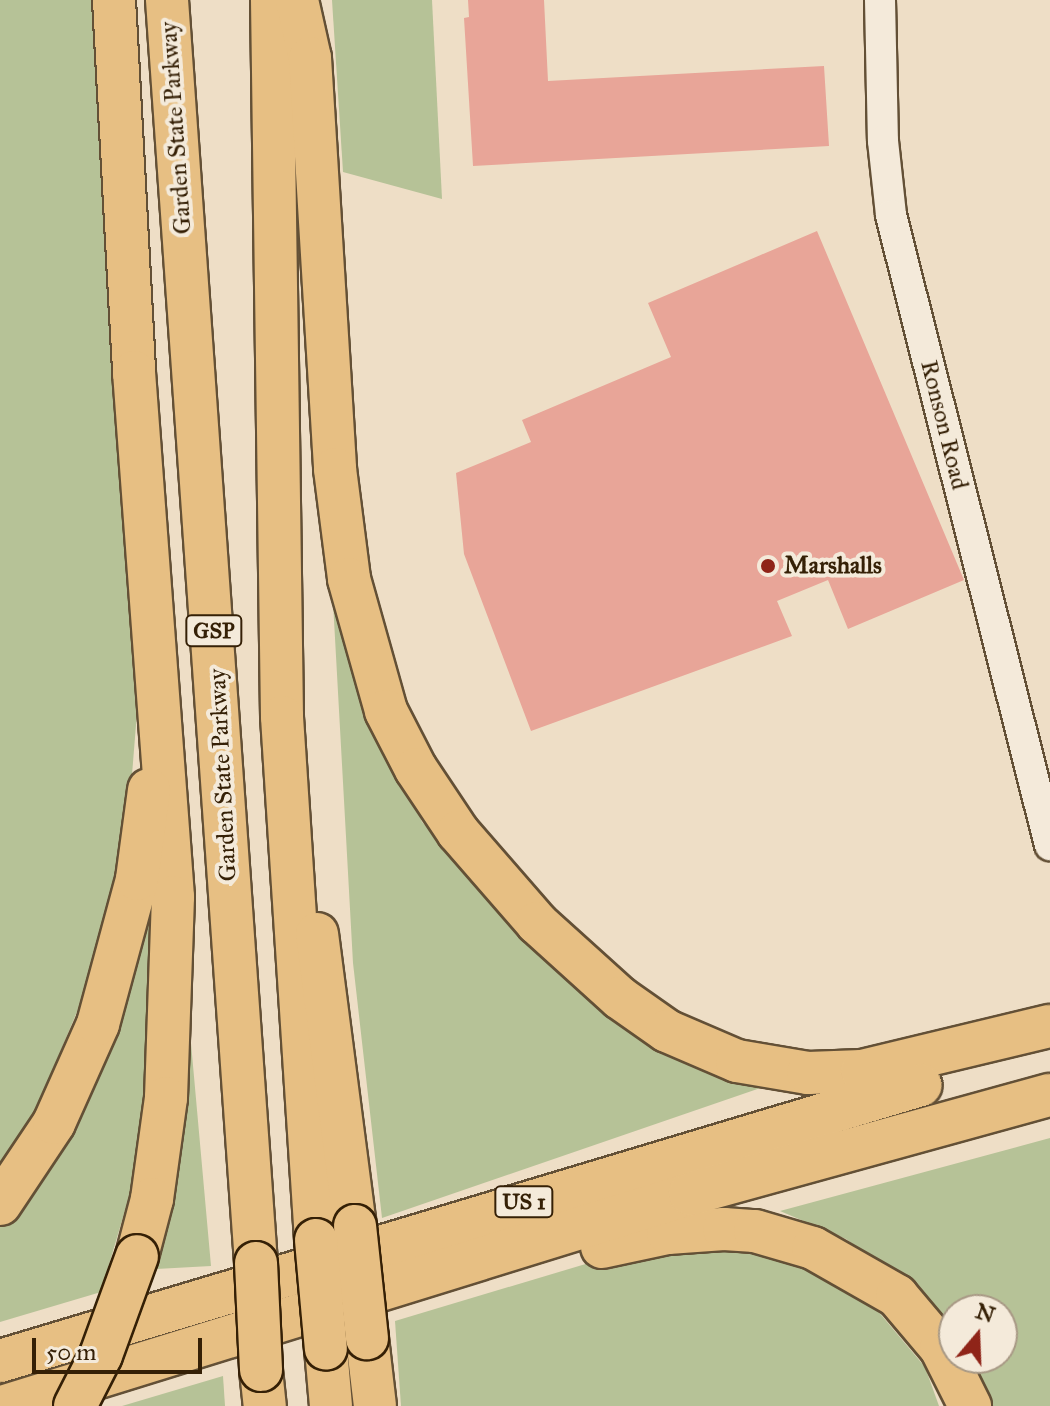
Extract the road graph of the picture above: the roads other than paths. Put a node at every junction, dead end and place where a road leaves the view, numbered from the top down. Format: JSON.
{"nodes":[{"id":1,"x":114,"y":0,"type":"edge"},
{"id":2,"x":167,"y":0,"type":"edge"},
{"id":3,"x":272,"y":0,"type":"edge"},
{"id":4,"x":297,"y":0,"type":"edge"},
{"id":5,"x":880,"y":0,"type":"edge"},
{"id":6,"x":158,"y":717,"type":"junction"},
{"id":7,"x":282,"y":717,"type":"junction"},
{"id":8,"x":1050,"y":845,"type":"edge"},
{"id":9,"x":1050,"y":1026,"type":"edge"},
{"id":10,"x":1050,"y":1050,"type":"edge"},
{"id":11,"x":1050,"y":1095,"type":"edge"},
{"id":12,"x":0,"y":1204,"type":"edge"},
{"id":13,"x":389,"y":1285,"type":"junction"},
{"id":14,"x":0,"y":1361,"type":"edge"},
{"id":15,"x":263,"y":1388,"type":"edge"},
{"id":16,"x":5,"y":1406,"type":"edge"},
{"id":17,"x":75,"y":1406,"type":"edge"},
{"id":18,"x":331,"y":1406,"type":"edge"},
{"id":19,"x":375,"y":1406,"type":"edge"},
{"id":20,"x":970,"y":1406,"type":"edge"}],
"edges":[{"from":1,"to":6,"type":"highway"},
{"from":2,"to":15,"type":"highway","name":"Garden State Parkway","number":"GSP","bridge":true},
{"from":3,"to":7,"type":"highway"},
{"from":4,"to":9,"type":"highway"},
{"from":5,"to":8,"type":"street","name":"Ronson Road"},
{"from":6,"to":12,"type":"highway"},
{"from":6,"to":17,"type":"highway","bridge":true},
{"from":7,"to":18,"type":"highway","bridge":true},
{"from":7,"to":19,"type":"highway","bridge":true},
{"from":10,"to":14,"type":"highway","number":"US 1"},
{"from":11,"to":13,"type":"highway","number":"US 1"},
{"from":13,"to":16,"type":"highway","number":"US 1"},
{"from":13,"to":20,"type":"highway"}]}
